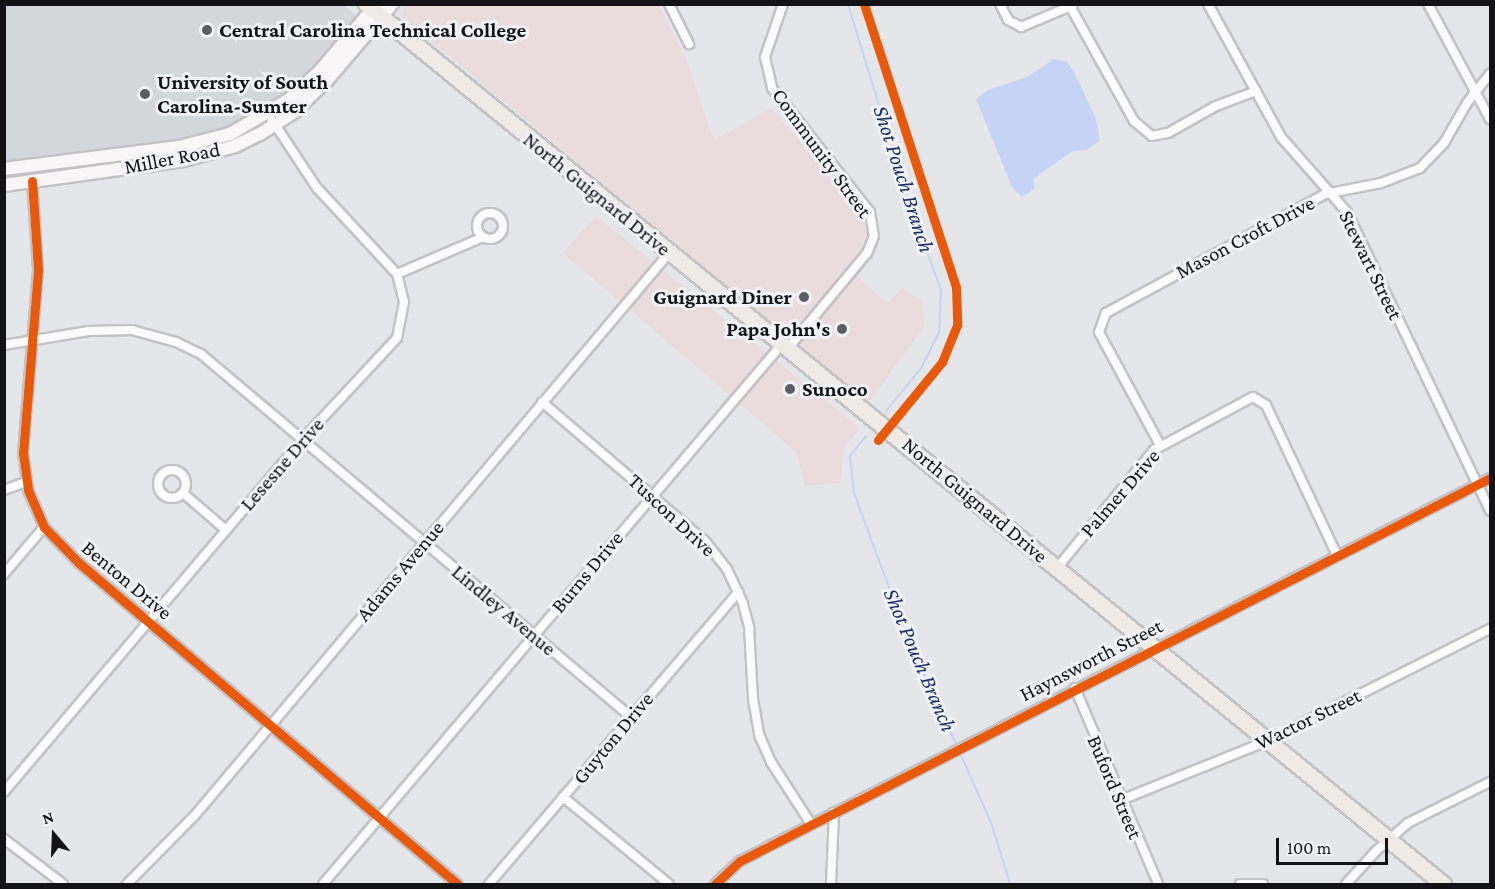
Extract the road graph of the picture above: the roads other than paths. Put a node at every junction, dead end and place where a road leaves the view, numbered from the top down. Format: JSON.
{"nodes":[{"id":1,"x":392,"y":4,"type":"edge"},
{"id":2,"x":669,"y":4,"type":"edge"},
{"id":3,"x":783,"y":4,"type":"edge"},
{"id":4,"x":1000,"y":4,"type":"edge"},
{"id":5,"x":1208,"y":4,"type":"edge"},
{"id":6,"x":1428,"y":4,"type":"edge"},
{"id":7,"x":1072,"y":5,"type":"edge"},
{"id":8,"x":374,"y":9,"type":"edge"},
{"id":9,"x":689,"y":44,"type":"dead end"},
{"id":10,"x":1491,"y":74,"type":"edge"},
{"id":11,"x":1256,"y":91,"type":"junction"},
{"id":12,"x":1475,"y":92,"type":"junction"},
{"id":13,"x":269,"y":114,"type":"junction"},
{"id":14,"x":1491,"y":119,"type":"edge"},
{"id":15,"x":275,"y":126,"type":"junction"},
{"id":16,"x":4,"y":169,"type":"edge"},
{"id":17,"x":32,"y":181,"type":"junction"},
{"id":18,"x":4,"y":185,"type":"edge"},
{"id":19,"x":1332,"y":192,"type":"junction"},
{"id":20,"x":483,"y":237,"type":"dead end"},
{"id":21,"x":669,"y":253,"type":"junction"},
{"id":22,"x":397,"y":274,"type":"junction"},
{"id":23,"x":32,"y":341,"type":"junction"},
{"id":24,"x":4,"y":345,"type":"edge"},
{"id":25,"x":786,"y":346,"type":"junction"},
{"id":26,"x":542,"y":402,"type":"junction"},
{"id":27,"x":303,"y":440,"type":"junction"},
{"id":28,"x":1160,"y":445,"type":"junction"},
{"id":29,"x":1491,"y":478,"type":"edge"},
{"id":30,"x":26,"y":482,"type":"junction"},
{"id":31,"x":1478,"y":485,"type":"junction"},
{"id":32,"x":4,"y":490,"type":"edge"},
{"id":33,"x":183,"y":493,"type":"dead end"},
{"id":34,"x":652,"y":495,"type":"junction"},
{"id":35,"x":1491,"y":511,"type":"edge"},
{"id":36,"x":44,"y":527,"type":"junction"},
{"id":37,"x":226,"y":530,"type":"junction"},
{"id":38,"x":424,"y":542,"type":"junction"},
{"id":39,"x":1337,"y":555,"type":"junction"},
{"id":40,"x":1057,"y":568,"type":"junction"},
{"id":41,"x":4,"y":574,"type":"edge"},
{"id":42,"x":738,"y":591,"type":"junction"},
{"id":43,"x":149,"y":622,"type":"junction"},
{"id":44,"x":1491,"y":629,"type":"edge"},
{"id":45,"x":534,"y":635,"type":"junction"},
{"id":46,"x":1154,"y":648,"type":"junction"},
{"id":47,"x":1075,"y":688,"type":"junction"},
{"id":48,"x":631,"y":717,"type":"junction"},
{"id":49,"x":270,"y":726,"type":"junction"},
{"id":50,"x":1267,"y":741,"type":"junction"},
{"id":51,"x":1491,"y":782,"type":"edge"},
{"id":52,"x":4,"y":792,"type":"edge"},
{"id":53,"x":563,"y":797,"type":"junction"},
{"id":54,"x":1121,"y":800,"type":"junction"},
{"id":55,"x":834,"y":812,"type":"junction"},
{"id":56,"x":379,"y":818,"type":"junction"},
{"id":57,"x":812,"y":824,"type":"junction"},
{"id":58,"x":4,"y":839,"type":"edge"},
{"id":59,"x":1388,"y":839,"type":"junction"},
{"id":60,"x":63,"y":885,"type":"edge"},
{"id":61,"x":127,"y":885,"type":"edge"},
{"id":62,"x":323,"y":885,"type":"edge"},
{"id":63,"x":457,"y":885,"type":"edge"},
{"id":64,"x":489,"y":885,"type":"edge"},
{"id":65,"x":669,"y":885,"type":"edge"},
{"id":66,"x":715,"y":885,"type":"edge"},
{"id":67,"x":831,"y":885,"type":"edge"},
{"id":68,"x":1158,"y":885,"type":"edge"},
{"id":69,"x":1240,"y":885,"type":"edge"},
{"id":70,"x":1263,"y":885,"type":"edge"},
{"id":71,"x":1346,"y":885,"type":"edge"},
{"id":72,"x":1443,"y":885,"type":"edge"}],
"edges":[{"from":1,"to":8,"type":"street","name":"Miller Road"},
{"from":2,"to":9,"type":"street"},
{"from":3,"to":25,"type":"street","name":"Community Street"},
{"from":4,"to":7,"type":"street"},
{"from":5,"to":11,"type":"street","name":"Stewart Street"},
{"from":6,"to":12,"type":"street"},
{"from":7,"to":11,"type":"street"},
{"from":8,"to":13,"type":"street","name":"Miller Road"},
{"from":8,"to":15,"type":"street","name":"Miller Road"},
{"from":8,"to":21,"type":"highway","name":"North Guignard Drive"},
{"from":10,"to":12,"type":"street","name":"Mason Croft Drive"},
{"from":11,"to":19,"type":"street","name":"Stewart Street"},
{"from":12,"to":14,"type":"street"},
{"from":12,"to":19,"type":"street","name":"Mason Croft Drive"},
{"from":13,"to":15,"type":"street","name":"Lesesne Drive"},
{"from":13,"to":16,"type":"street","name":"Miller Road"},
{"from":15,"to":17,"type":"street","name":"Miller Road"},
{"from":15,"to":22,"type":"street","name":"Lesesne Drive"},
{"from":17,"to":18,"type":"street","name":"Miller Road"},
{"from":17,"to":23,"type":"street","name":"Benton Drive"},
{"from":19,"to":28,"type":"street","name":"Mason Croft Drive"},
{"from":19,"to":31,"type":"street","name":"Stewart Street"},
{"from":20,"to":22,"type":"street"},
{"from":21,"to":25,"type":"highway","name":"North Guignard Drive"},
{"from":21,"to":26,"type":"street","name":"Adams Avenue"},
{"from":22,"to":27,"type":"street","name":"Lesesne Drive"},
{"from":23,"to":24,"type":"street","name":"Lindley Avenue"},
{"from":23,"to":27,"type":"street","name":"Lindley Avenue"},
{"from":23,"to":30,"type":"street","name":"Benton Drive"},
{"from":25,"to":34,"type":"street","name":"Burns Drive"},
{"from":25,"to":40,"type":"highway","name":"North Guignard Drive"},
{"from":26,"to":34,"type":"street","name":"Tuscon Drive"},
{"from":26,"to":38,"type":"street","name":"Adams Avenue"},
{"from":27,"to":37,"type":"street","name":"Lesesne Drive"},
{"from":27,"to":38,"type":"street","name":"Lindley Avenue"},
{"from":28,"to":39,"type":"street","name":"Palmer Drive"},
{"from":28,"to":40,"type":"street","name":"Palmer Drive"},
{"from":29,"to":31,"type":"street","name":"Haynsworth Street"},
{"from":30,"to":32,"type":"street"},
{"from":30,"to":36,"type":"street","name":"Benton Drive"},
{"from":31,"to":35,"type":"street","name":"Stewart Street"},
{"from":31,"to":39,"type":"street","name":"Haynsworth Street"},
{"from":33,"to":37,"type":"street"},
{"from":34,"to":42,"type":"street","name":"Tuscon Drive"},
{"from":34,"to":45,"type":"street","name":"Burns Drive"},
{"from":36,"to":41,"type":"street"},
{"from":36,"to":43,"type":"street","name":"Benton Drive"},
{"from":37,"to":43,"type":"street","name":"Lesesne Drive"},
{"from":38,"to":45,"type":"street","name":"Lindley Avenue"},
{"from":38,"to":49,"type":"street","name":"Adams Avenue"},
{"from":39,"to":46,"type":"street","name":"Haynsworth Street"},
{"from":40,"to":46,"type":"highway","name":"North Guignard Drive"},
{"from":42,"to":48,"type":"street","name":"Guyton Drive"},
{"from":42,"to":57,"type":"street","name":"Tuscon Drive"},
{"from":43,"to":49,"type":"street","name":"Benton Drive"},
{"from":43,"to":52,"type":"street","name":"Lesesne Drive"},
{"from":44,"to":50,"type":"street","name":"Wactor Street"},
{"from":45,"to":48,"type":"street","name":"Lindley Avenue"},
{"from":45,"to":56,"type":"street","name":"Burns Drive"},
{"from":46,"to":47,"type":"street","name":"Haynsworth Street"},
{"from":46,"to":50,"type":"highway","name":"North Guignard Drive"},
{"from":47,"to":54,"type":"street","name":"Buford Street"},
{"from":47,"to":55,"type":"street","name":"Haynsworth Street"},
{"from":48,"to":53,"type":"street","name":"Guyton Drive"},
{"from":49,"to":56,"type":"street","name":"Benton Drive"},
{"from":49,"to":61,"type":"street","name":"Adams Avenue"},
{"from":50,"to":54,"type":"street","name":"Wactor Street"},
{"from":50,"to":59,"type":"highway","name":"North Guignard Drive"},
{"from":51,"to":59,"type":"street"},
{"from":53,"to":64,"type":"street","name":"Guyton Drive"},
{"from":53,"to":65,"type":"street"},
{"from":54,"to":68,"type":"street","name":"Buford Street"},
{"from":55,"to":57,"type":"street","name":"Haynsworth Street"},
{"from":55,"to":67,"type":"street"},
{"from":56,"to":62,"type":"street","name":"Burns Drive"},
{"from":56,"to":63,"type":"street","name":"Benton Drive"},
{"from":57,"to":66,"type":"street","name":"Haynsworth Street"},
{"from":58,"to":60,"type":"street"},
{"from":59,"to":71,"type":"street"},
{"from":59,"to":72,"type":"highway","name":"North Guignard Drive"},
{"from":69,"to":70,"type":"street"}]}
